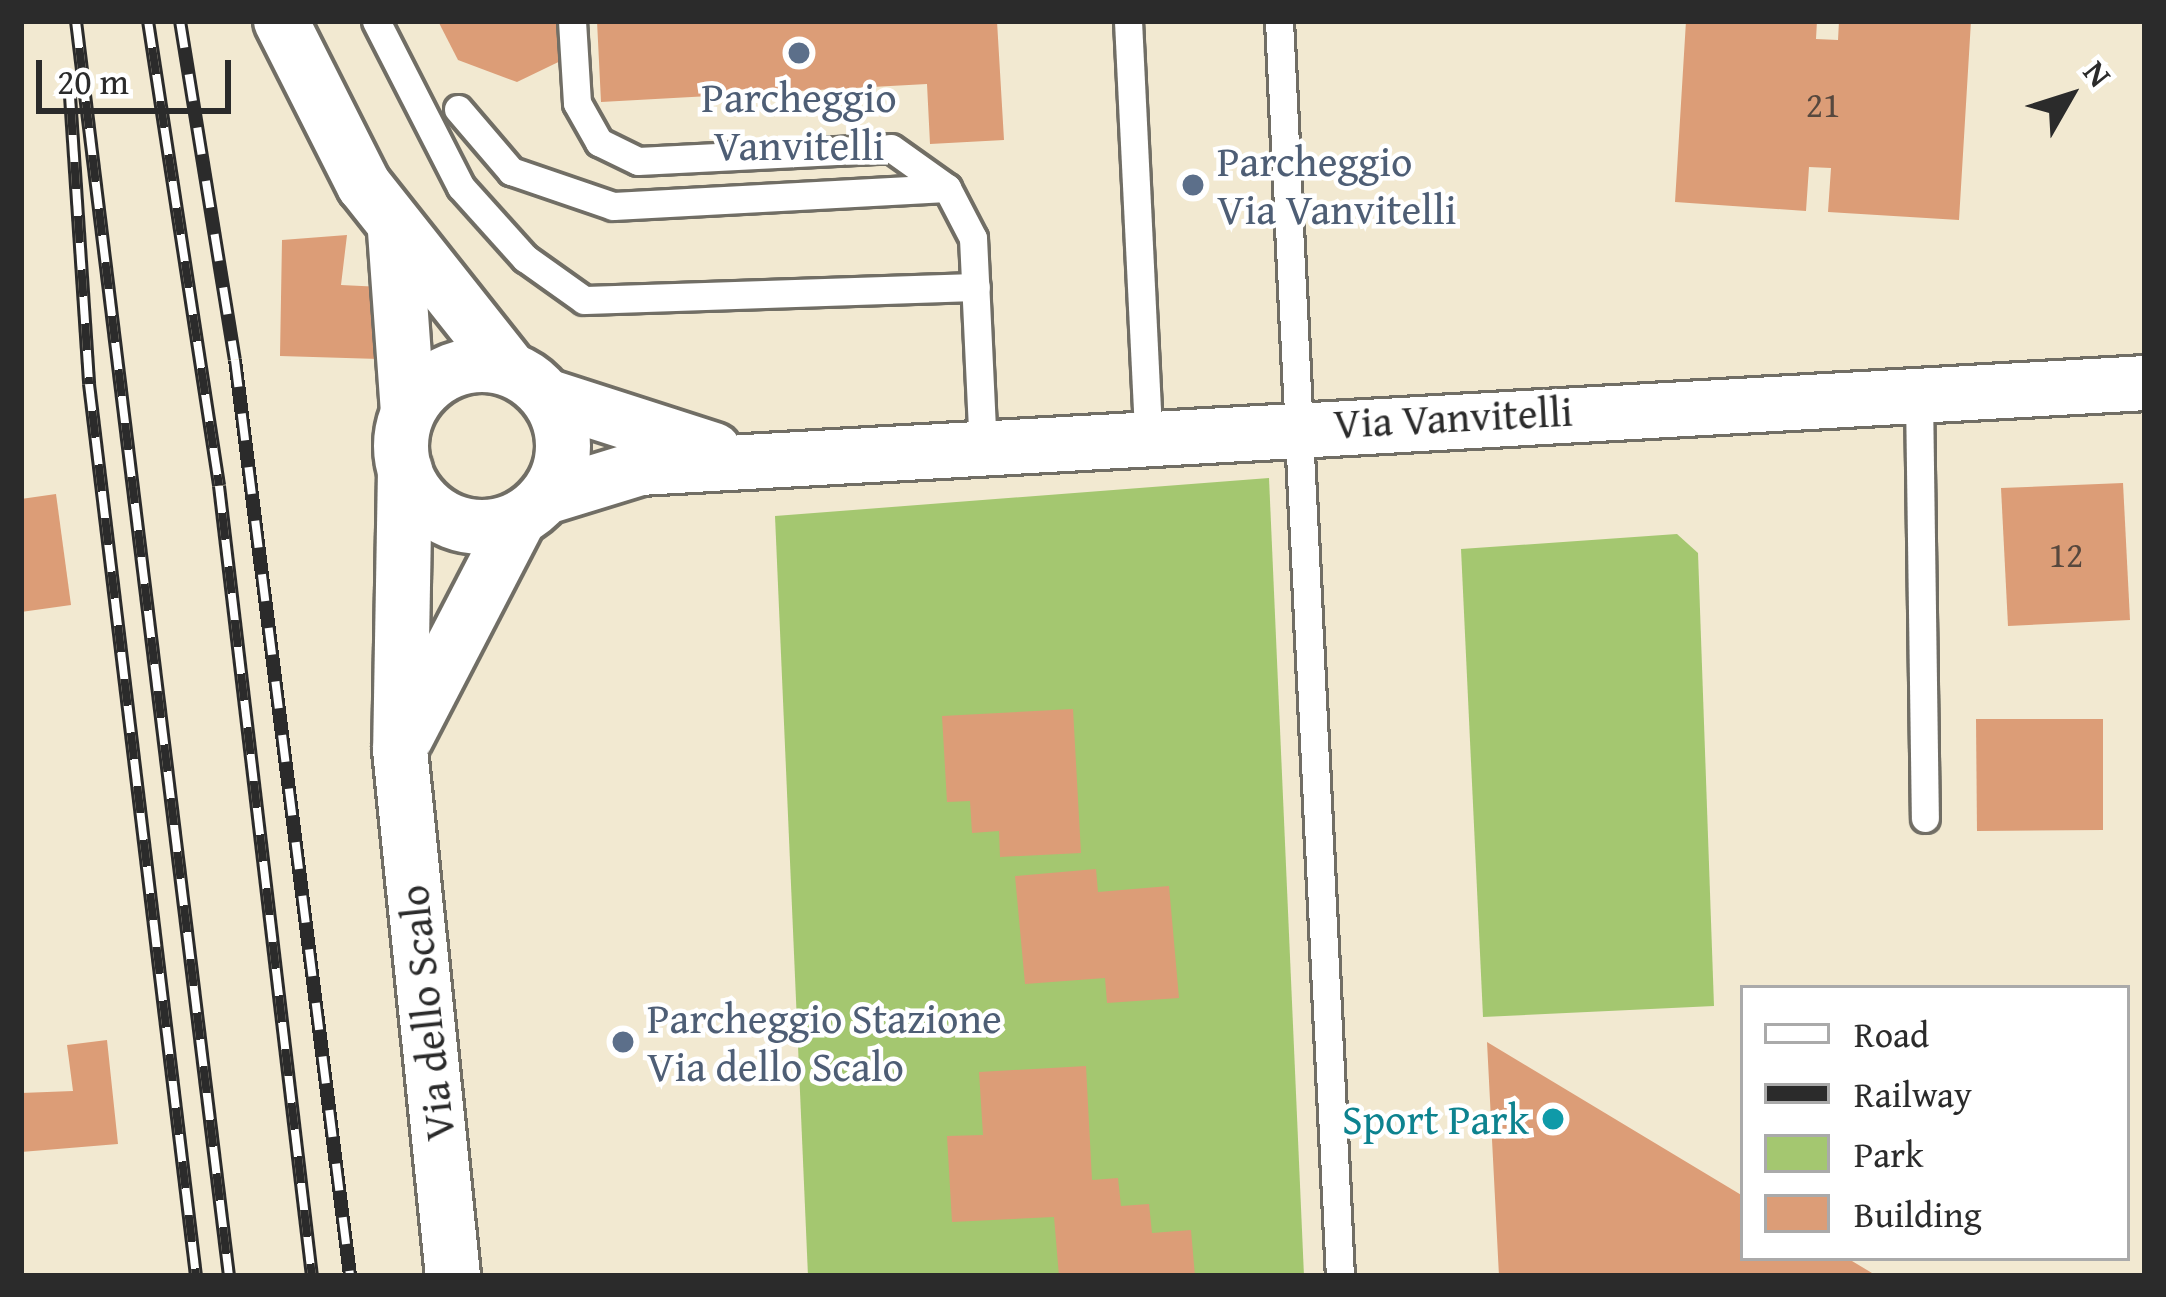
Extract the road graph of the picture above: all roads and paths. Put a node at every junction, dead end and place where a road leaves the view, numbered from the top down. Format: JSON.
{"nodes":[{"id":1,"x":281,"y":21,"type":"edge"},
{"id":2,"x":376,"y":21,"type":"edge"},
{"id":3,"x":572,"y":21,"type":"edge"},
{"id":4,"x":1128,"y":21,"type":"edge"},
{"id":5,"x":1279,"y":21,"type":"edge"},
{"id":6,"x":458,"y":109,"type":"dead end"},
{"id":7,"x":947,"y":188,"type":"junction"},
{"id":8,"x":394,"y":229,"type":"junction"},
{"id":9,"x":976,"y":287,"type":"junction"},
{"id":10,"x":530,"y":383,"type":"junction"},
{"id":11,"x":2145,"y":383,"type":"edge"},
{"id":12,"x":1919,"y":396,"type":"junction"},
{"id":13,"x":408,"y":411,"type":"junction"},
{"id":14,"x":1304,"y":424,"type":"junction"},
{"id":15,"x":1148,"y":434,"type":"junction"},
{"id":16,"x":983,"y":448,"type":"junction"},
{"id":17,"x":762,"y":464,"type":"junction"},
{"id":18,"x":405,"y":470,"type":"junction"},
{"id":19,"x":533,"y":508,"type":"junction"},
{"id":20,"x":400,"y":750,"type":"junction"},
{"id":21,"x":1925,"y":818,"type":"dead end"},
{"id":22,"x":453,"y":1276,"type":"edge"},
{"id":23,"x":1340,"y":1276,"type":"edge"}],
"edges":[{"from":1,"to":8,"type":"street"},
{"from":2,"to":9,"type":"lane"},
{"from":3,"to":7,"type":"lane"},
{"from":4,"to":15,"type":"lane"},
{"from":5,"to":14,"type":"lane"},
{"from":6,"to":7,"type":"lane"},
{"from":7,"to":9,"type":"lane"},
{"from":8,"to":10,"type":"street"},
{"from":8,"to":13,"type":"street"},
{"from":9,"to":16,"type":"lane"},
{"from":10,"to":13,"type":"street"},
{"from":10,"to":17,"type":"street","name":"Via Vanvitelli"},
{"from":10,"to":19,"type":"street"},
{"from":11,"to":12,"type":"street","name":"Via Vanvitelli"},
{"from":12,"to":14,"type":"street","name":"Via Vanvitelli"},
{"from":12,"to":21,"type":"lane"},
{"from":13,"to":18,"type":"street"},
{"from":14,"to":15,"type":"street","name":"Via Vanvitelli"},
{"from":14,"to":23,"type":"lane"},
{"from":15,"to":16,"type":"street","name":"Via Vanvitelli"},
{"from":16,"to":17,"type":"street","name":"Via Vanvitelli"},
{"from":17,"to":19,"type":"street","name":"Via Vanvitelli"},
{"from":18,"to":19,"type":"street"},
{"from":18,"to":20,"type":"street","name":"Via dello Scalo"},
{"from":19,"to":20,"type":"street"},
{"from":20,"to":22,"type":"street","name":"Via dello Scalo"}]}
